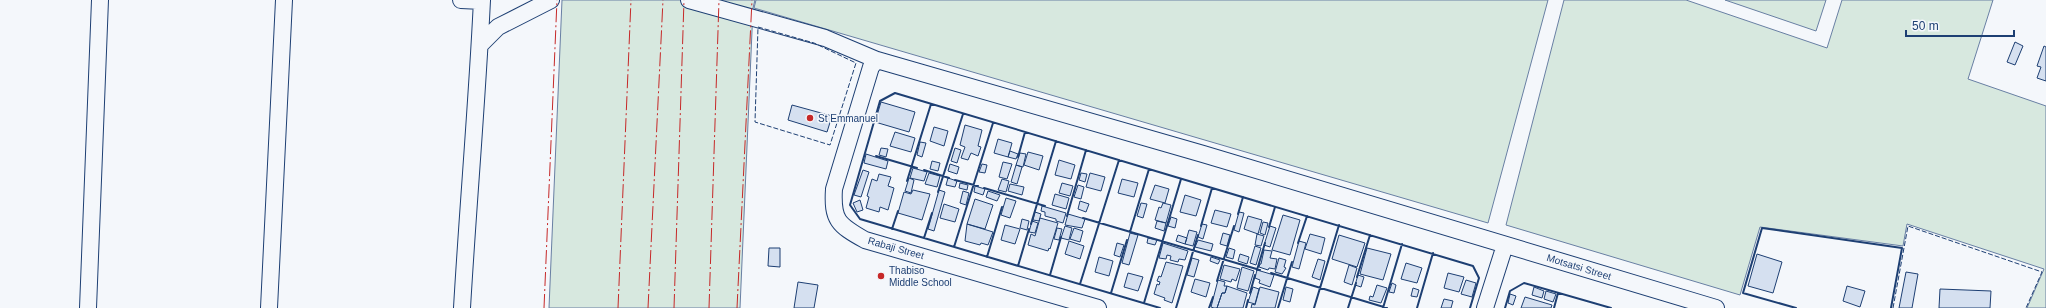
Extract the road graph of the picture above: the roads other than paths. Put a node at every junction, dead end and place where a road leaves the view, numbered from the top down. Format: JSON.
{"nodes":[{"id":1,"x":100,"y":0,"type":"edge"},
{"id":2,"x":284,"y":0,"type":"edge"},
{"id":3,"x":461,"y":0,"type":"edge"},
{"id":4,"x":482,"y":0,"type":"edge"},
{"id":5,"x":551,"y":0,"type":"edge"},
{"id":6,"x":689,"y":0,"type":"edge"},
{"id":7,"x":480,"y":45,"type":"junction"},
{"id":8,"x":877,"y":60,"type":"junction"},
{"id":9,"x":1504,"y":245,"type":"junction"},
{"id":10,"x":88,"y":308,"type":"edge"},
{"id":11,"x":269,"y":308,"type":"edge"},
{"id":12,"x":462,"y":308,"type":"edge"},
{"id":13,"x":1098,"y":308,"type":"edge"},
{"id":14,"x":1485,"y":308,"type":"edge"},
{"id":15,"x":1716,"y":308,"type":"edge"}],
"edges":[{"from":1,"to":10,"type":"street"},
{"from":2,"to":11,"type":"street"},
{"from":3,"to":4,"type":"street"},
{"from":4,"to":7,"type":"street"},
{"from":5,"to":7,"type":"street"},
{"from":6,"to":8,"type":"street","name":"Motsatsi Street"},
{"from":7,"to":12,"type":"street"},
{"from":8,"to":9,"type":"street","name":"Motsatsi Street"},
{"from":8,"to":13,"type":"street","name":"Rabaji Street"},
{"from":9,"to":14,"type":"street"},
{"from":9,"to":15,"type":"street","name":"Motsatsi Street"}]}
